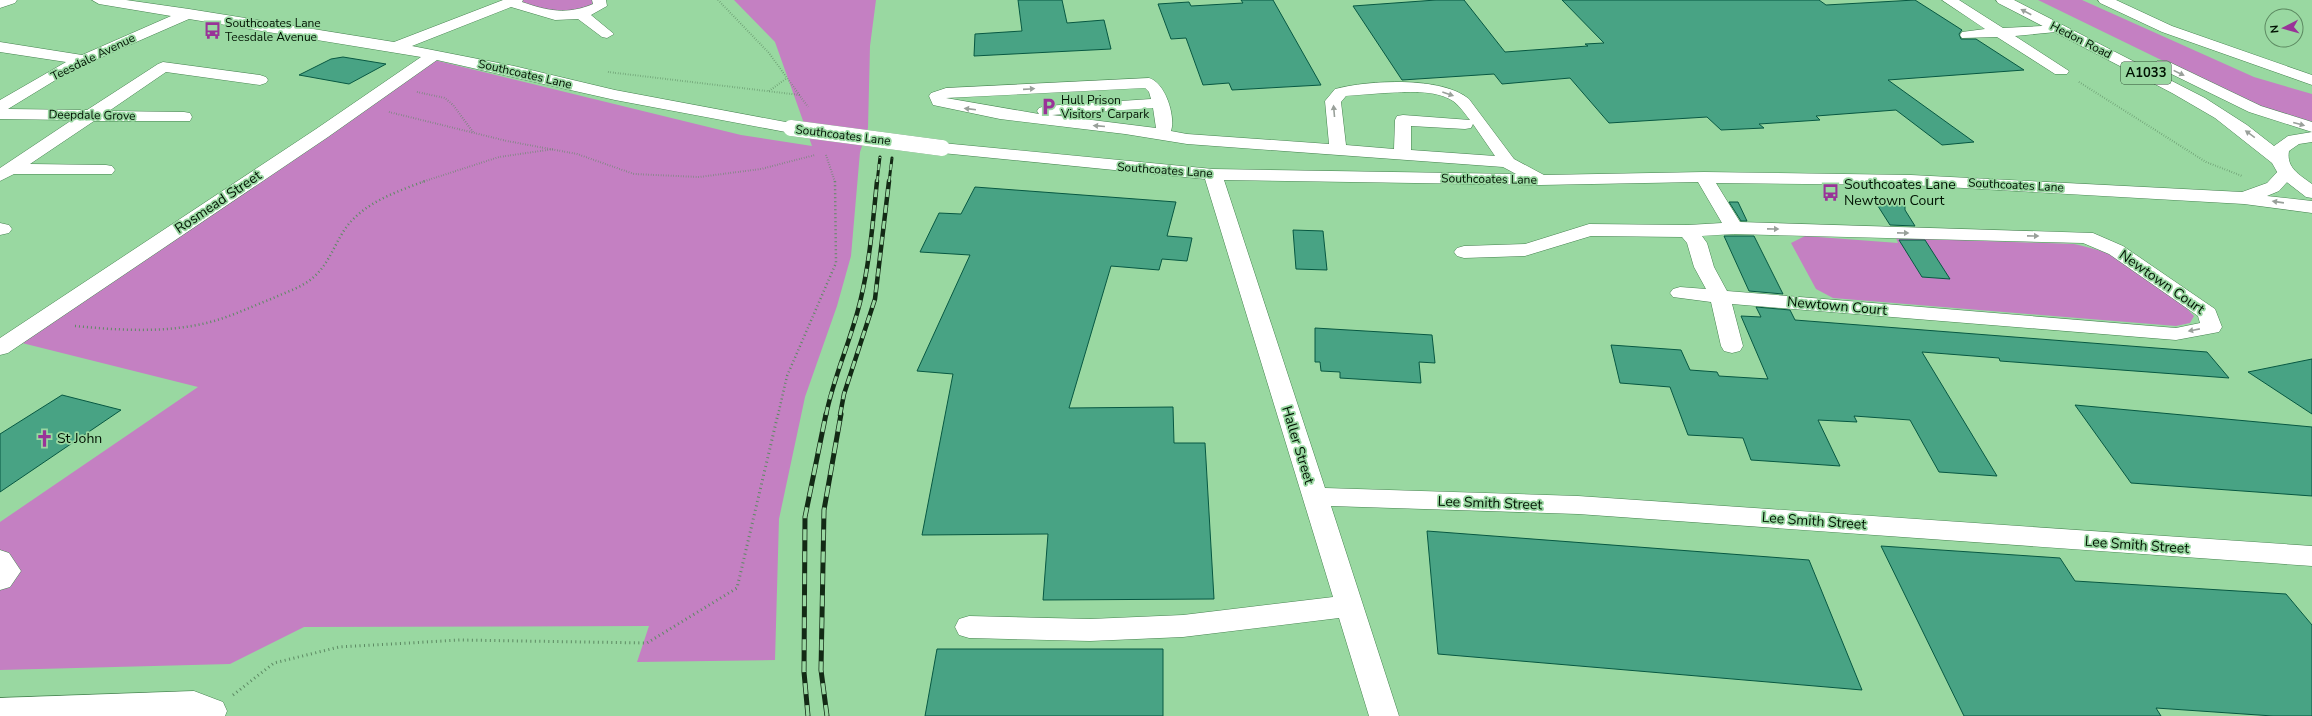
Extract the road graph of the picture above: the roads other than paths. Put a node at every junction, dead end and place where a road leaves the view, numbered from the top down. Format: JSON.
{"nodes":[{"id":1,"x":10,"y":0,"type":"edge"},
{"id":2,"x":99,"y":0,"type":"edge"},
{"id":3,"x":599,"y":0,"type":"edge"},
{"id":4,"x":1949,"y":0,"type":"edge"},
{"id":5,"x":2003,"y":0,"type":"edge"},
{"id":6,"x":2032,"y":0,"type":"edge"},
{"id":7,"x":2105,"y":0,"type":"edge"},
{"id":8,"x":513,"y":1,"type":"edge"},
{"id":9,"x":0,"y":4,"type":"edge"},
{"id":10,"x":189,"y":13,"type":"junction"},
{"id":11,"x":582,"y":15,"type":"junction"},
{"id":12,"x":2056,"y":28,"type":"junction"},
{"id":13,"x":2000,"y":32,"type":"junction"},
{"id":14,"x":608,"y":34,"type":"dead end"},
{"id":15,"x":1967,"y":35,"type":"dead end"},
{"id":16,"x":395,"y":47,"type":"junction"},
{"id":17,"x":1,"y":48,"type":"edge"},
{"id":18,"x":435,"y":54,"type":"junction"},
{"id":19,"x":85,"y":60,"type":"junction"},
{"id":20,"x":2061,"y":71,"type":"road end"},
{"id":21,"x":260,"y":80,"type":"dead end"},
{"id":22,"x":2312,"y":80,"type":"edge"},
{"id":23,"x":1159,"y":103,"type":"junction"},
{"id":24,"x":0,"y":107,"type":"edge"},
{"id":25,"x":1004,"y":113,"type":"junction"},
{"id":26,"x":0,"y":114,"type":"edge"},
{"id":27,"x":92,"y":115,"type":"junction"},
{"id":28,"x":184,"y":117,"type":"dead end"},
{"id":29,"x":2312,"y":127,"type":"edge"},
{"id":30,"x":1163,"y":129,"type":"junction"},
{"id":31,"x":1469,"y":131,"type":"dead end"},
{"id":32,"x":2312,"y":137,"type":"edge"},
{"id":33,"x":1338,"y":149,"type":"junction"},
{"id":34,"x":1402,"y":154,"type":"junction"},
{"id":35,"x":1507,"y":162,"type":"junction"},
{"id":36,"x":2283,"y":167,"type":"junction"},
{"id":37,"x":106,"y":170,"type":"dead end"},
{"id":38,"x":6,"y":173,"type":"edge"},
{"id":39,"x":1213,"y":174,"type":"junction"},
{"id":40,"x":1704,"y":176,"type":"junction"},
{"id":41,"x":1540,"y":180,"type":"junction"},
{"id":42,"x":2312,"y":193,"type":"edge"},
{"id":43,"x":2244,"y":198,"type":"junction"},
{"id":44,"x":2312,"y":207,"type":"edge"},
{"id":45,"x":1734,"y":228,"type":"junction"},
{"id":46,"x":1688,"y":231,"type":"junction"},
{"id":47,"x":1464,"y":252,"type":"dead end"},
{"id":48,"x":1680,"y":293,"type":"dead end"},
{"id":49,"x":1720,"y":296,"type":"junction"},
{"id":50,"x":9,"y":335,"type":"edge"},
{"id":51,"x":1732,"y":346,"type":"dead end"},
{"id":52,"x":0,"y":348,"type":"edge"},
{"id":53,"x":1314,"y":497,"type":"junction"},
{"id":54,"x":2312,"y":556,"type":"edge"},
{"id":55,"x":0,"y":560,"type":"edge"},
{"id":56,"x":0,"y":580,"type":"edge"},
{"id":57,"x":1349,"y":606,"type":"junction"},
{"id":58,"x":969,"y":627,"type":"dead end"},
{"id":59,"x":0,"y":711,"type":"edge"},
{"id":60,"x":211,"y":714,"type":"edge"},
{"id":61,"x":1384,"y":716,"type":"edge"}],
"edges":[{"from":1,"to":9,"type":"main road"},
{"from":2,"to":10,"type":"main road","name":"Southcoates Lane"},
{"from":3,"to":11,"type":"main road"},
{"from":4,"to":13,"type":"main road"},
{"from":12,"to":5,"type":"main road","name":"Hedon Road","number":"A1033","one_way":true},
{"from":6,"to":29,"type":"main road","name":"Hedon Road","number":"A1033","one_way":true},
{"from":7,"to":22,"type":"main road"},
{"from":8,"to":11,"type":"main road"},
{"from":8,"to":16,"type":"main road"},
{"from":10,"to":16,"type":"main road","name":"Southcoates Lane"},
{"from":10,"to":19,"type":"main road","name":"Teesdale Avenue"},
{"from":11,"to":14,"type":"main road"},
{"from":12,"to":13,"type":"main road"},
{"from":36,"to":12,"type":"main road","name":"Hedon Road","number":"A1033","one_way":true},
{"from":13,"to":15,"type":"main road"},
{"from":13,"to":20,"type":"main road"},
{"from":16,"to":18,"type":"main road","name":"Southcoates Lane"},
{"from":17,"to":19,"type":"main road"},
{"from":18,"to":39,"type":"main road","name":"Southcoates Lane","bridge":true},
{"from":18,"to":50,"type":"main road","name":"Rosmead Street"},
{"from":19,"to":24,"type":"main road","name":"Teesdale Avenue"},
{"from":21,"to":27,"type":"main road"},
{"from":23,"to":25,"type":"main road"},
{"from":25,"to":23,"type":"main road","one_way":true},
{"from":23,"to":30,"type":"main road"},
{"from":30,"to":25,"type":"main road","one_way":true},
{"from":26,"to":27,"type":"main road","name":"Deepdale Grove"},
{"from":27,"to":28,"type":"main road","name":"Deepdale Grove"},
{"from":27,"to":38,"type":"main road"},
{"from":30,"to":33,"type":"main road"},
{"from":31,"to":34,"type":"main road"},
{"from":32,"to":36,"type":"main road","name":"Southcoates Lane"},
{"from":33,"to":34,"type":"main road"},
{"from":33,"to":35,"type":"main road","one_way":true},
{"from":34,"to":35,"type":"main road"},
{"from":35,"to":41,"type":"main road"},
{"from":36,"to":42,"type":"main road","number":"A1033"},
{"from":36,"to":43,"type":"main road","name":"Southcoates Lane"},
{"from":37,"to":38,"type":"main road"},
{"from":39,"to":41,"type":"main road","name":"Southcoates Lane"},
{"from":39,"to":53,"type":"main road","name":"Haller Street"},
{"from":40,"to":41,"type":"main road","name":"Southcoates Lane"},
{"from":40,"to":43,"type":"main road","name":"Southcoates Lane"},
{"from":40,"to":45,"type":"main road"},
{"from":44,"to":43,"type":"main road","name":"Southcoates Lane","one_way":true},
{"from":45,"to":46,"type":"main road","name":"Newtown Court"},
{"from":45,"to":49,"type":"main road","name":"Newtown Court","one_way":true},
{"from":46,"to":47,"type":"main road","name":"Newtown Court"},
{"from":46,"to":49,"type":"main road"},
{"from":48,"to":49,"type":"main road","name":"Newtown Court"},
{"from":49,"to":51,"type":"main road"},
{"from":50,"to":52,"type":"main road","name":"Rosmead Street"},
{"from":53,"to":54,"type":"main road","name":"Lee Smith Street"},
{"from":53,"to":57,"type":"main road","name":"Haller Street"},
{"from":55,"to":56,"type":"main road"},
{"from":57,"to":58,"type":"main road"},
{"from":57,"to":61,"type":"main road","name":"Haller Street"},
{"from":59,"to":60,"type":"main road"}]}
